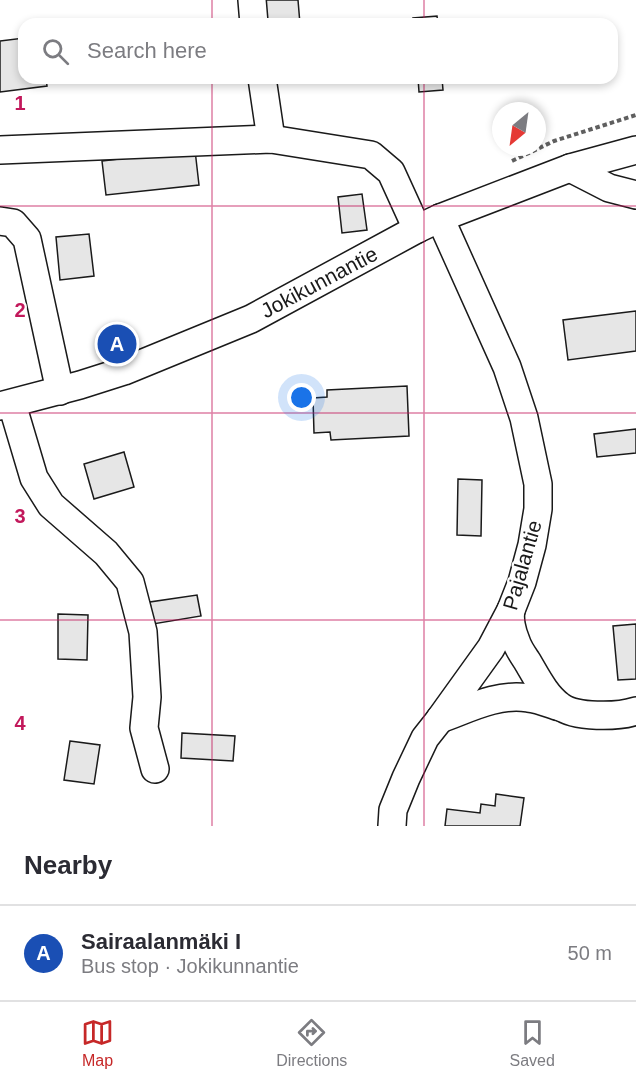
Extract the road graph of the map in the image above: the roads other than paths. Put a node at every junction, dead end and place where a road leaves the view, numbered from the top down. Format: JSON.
{"nodes":[{"id":1,"x":252,"y":0,"type":"edge"},
{"id":2,"x":254,"y":18,"type":"edge"},
{"id":3,"x":263,"y":84,"type":"edge"},
{"id":4,"x":272,"y":139,"type":"junction"},
{"id":5,"x":0,"y":150,"type":"edge"},
{"id":6,"x":636,"y":150,"type":"edge"},
{"id":7,"x":570,"y":168,"type":"junction"},
{"id":8,"x":636,"y":195,"type":"edge"},
{"id":9,"x":0,"y":221,"type":"edge"},
{"id":10,"x":429,"y":223,"type":"junction"},
{"id":11,"x":60,"y":391,"type":"junction"},
{"id":12,"x":6,"y":405,"type":"edge"},
{"id":13,"x":511,"y":610,"type":"junction"},
{"id":14,"x":560,"y":707,"type":"junction"},
{"id":15,"x":636,"y":711,"type":"edge"},
{"id":16,"x":440,"y":719,"type":"junction"},
{"id":17,"x":155,"y":769,"type":"dead end"},
{"id":18,"x":392,"y":826,"type":"edge"}],
"edges":[{"from":1,"to":2,"type":"street"},
{"from":3,"to":4,"type":"street"},
{"from":4,"to":5,"type":"street","name":"Pajalantie"},
{"from":4,"to":10,"type":"street","name":"Pajalantie"},
{"from":6,"to":7,"type":"street","name":"Jokikunnantie"},
{"from":7,"to":8,"type":"street"},
{"from":7,"to":10,"type":"street","name":"Jokikunnantie"},
{"from":9,"to":11,"type":"street"},
{"from":10,"to":11,"type":"street","name":"Jokikunnantie"},
{"from":10,"to":13,"type":"street","name":"Pajalantie"},
{"from":11,"to":12,"type":"street","name":"Jokikunnantie"},
{"from":12,"to":17,"type":"street"},
{"from":13,"to":14,"type":"street"},
{"from":13,"to":16,"type":"street","name":"Pajalantie"},
{"from":14,"to":15,"type":"street"},
{"from":14,"to":16,"type":"street"},
{"from":16,"to":18,"type":"street","name":"Pajalantie"}]}
